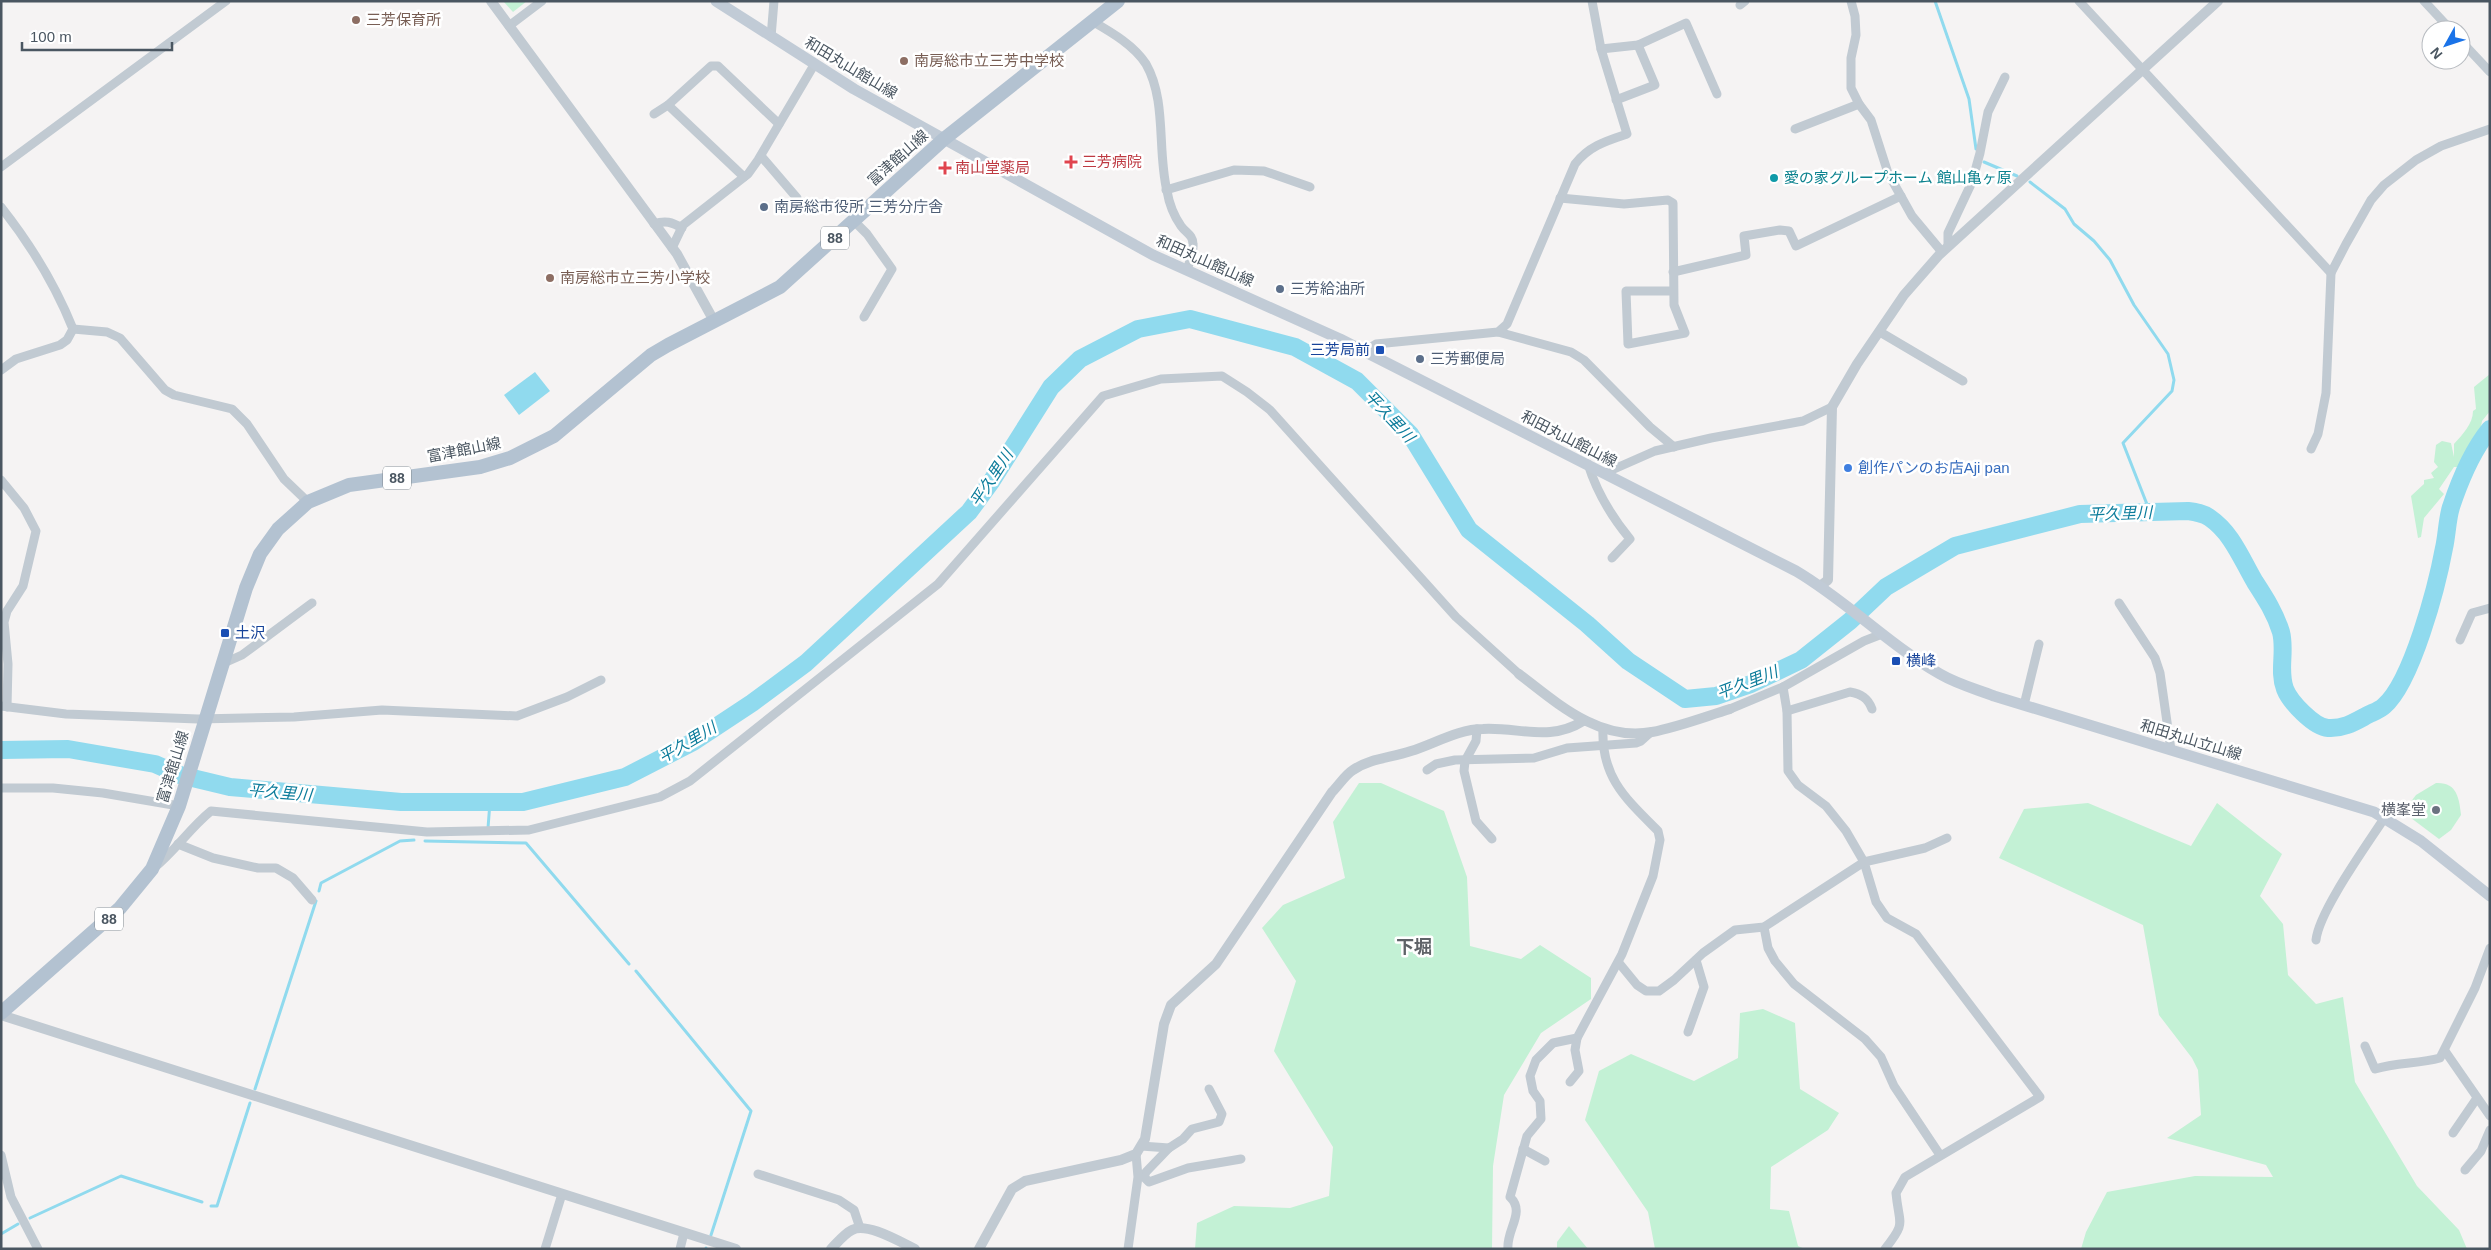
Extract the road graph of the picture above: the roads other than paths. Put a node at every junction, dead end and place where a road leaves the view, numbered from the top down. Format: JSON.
{"nodes":[{"id":1,"x":226,"y":1,"type":"edge"},
{"id":2,"x":491,"y":1,"type":"edge"},
{"id":3,"x":542,"y":1,"type":"edge"},
{"id":4,"x":716,"y":1,"type":"edge"},
{"id":5,"x":774,"y":1,"type":"edge"},
{"id":6,"x":1118,"y":1,"type":"edge"},
{"id":7,"x":1592,"y":1,"type":"edge"},
{"id":8,"x":1851,"y":1,"type":"edge"},
{"id":9,"x":2078,"y":1,"type":"edge"},
{"id":10,"x":2218,"y":1,"type":"edge"},
{"id":11,"x":2424,"y":1,"type":"edge"},
{"id":12,"x":2442,"y":20,"type":"edge"},
{"id":13,"x":1092,"y":22,"type":"junction"},
{"id":14,"x":509,"y":26,"type":"junction"},
{"id":15,"x":771,"y":37,"type":"junction"},
{"id":16,"x":1638,"y":45,"type":"junction"},
{"id":17,"x":1601,"y":49,"type":"junction"},
{"id":18,"x":2471,"y":52,"type":"edge"},
{"id":19,"x":814,"y":65,"type":"junction"},
{"id":20,"x":2142,"y":71,"type":"junction"},
{"id":21,"x":2490,"y":72,"type":"edge"},
{"id":22,"x":2005,"y":77,"type":"dead end"},
{"id":23,"x":1717,"y":94,"type":"dead end"},
{"id":24,"x":1616,"y":100,"type":"junction"},
{"id":25,"x":1858,"y":104,"type":"junction"},
{"id":26,"x":668,"y":105,"type":"junction"},
{"id":27,"x":654,"y":114,"type":"dead end"},
{"id":28,"x":779,"y":124,"type":"junction"},
{"id":29,"x":1795,"y":129,"type":"dead end"},
{"id":30,"x":2490,"y":129,"type":"edge"},
{"id":31,"x":944,"y":139,"type":"junction"},
{"id":32,"x":761,"y":156,"type":"junction"},
{"id":33,"x":1,"y":167,"type":"edge"},
{"id":34,"x":744,"y":177,"type":"junction"},
{"id":35,"x":1310,"y":187,"type":"dead end"},
{"id":36,"x":1166,"y":190,"type":"junction"},
{"id":37,"x":1901,"y":196,"type":"junction"},
{"id":38,"x":797,"y":198,"type":"dead end"},
{"id":39,"x":1560,"y":198,"type":"junction"},
{"id":40,"x":1,"y":207,"type":"edge"},
{"id":41,"x":854,"y":221,"type":"junction"},
{"id":42,"x":654,"y":224,"type":"junction"},
{"id":43,"x":682,"y":228,"type":"junction"},
{"id":44,"x":672,"y":248,"type":"junction"},
{"id":45,"x":1945,"y":249,"type":"junction"},
{"id":46,"x":1187,"y":270,"type":"junction"},
{"id":47,"x":1673,"y":272,"type":"junction"},
{"id":48,"x":2331,"y":273,"type":"junction"},
{"id":49,"x":1674,"y":291,"type":"junction"},
{"id":50,"x":864,"y":316,"type":"dead end"},
{"id":51,"x":714,"y":321,"type":"junction"},
{"id":52,"x":74,"y":329,"type":"junction"},
{"id":53,"x":1498,"y":332,"type":"junction"},
{"id":54,"x":1880,"y":332,"type":"junction"},
{"id":55,"x":1363,"y":352,"type":"junction"},
{"id":56,"x":1,"y":370,"type":"edge"},
{"id":57,"x":1962,"y":381,"type":"dead end"},
{"id":58,"x":1832,"y":407,"type":"junction"},
{"id":59,"x":1674,"y":447,"type":"junction"},
{"id":60,"x":2311,"y":450,"type":"dead end"},
{"id":61,"x":1588,"y":464,"type":"junction"},
{"id":62,"x":1605,"y":473,"type":"junction"},
{"id":63,"x":1,"y":480,"type":"edge"},
{"id":64,"x":308,"y":502,"type":"junction"},
{"id":65,"x":1612,"y":558,"type":"dead end"},
{"id":66,"x":1823,"y":587,"type":"junction"},
{"id":67,"x":312,"y":603,"type":"dead end"},
{"id":68,"x":2119,"y":603,"type":"dead end"},
{"id":69,"x":2490,"y":608,"type":"edge"},
{"id":70,"x":1878,"y":632,"type":"junction"},
{"id":71,"x":2460,"y":640,"type":"dead end"},
{"id":72,"x":2039,"y":644,"type":"dead end"},
{"id":73,"x":224,"y":663,"type":"junction"},
{"id":74,"x":1519,"y":674,"type":"joint"},
{"id":75,"x":601,"y":680,"type":"dead end"},
{"id":76,"x":1783,"y":687,"type":"junction"},
{"id":77,"x":2024,"y":705,"type":"junction"},
{"id":78,"x":4,"y":706,"type":"edge"},
{"id":79,"x":1730,"y":709,"type":"joint"},
{"id":80,"x":1872,"y":709,"type":"dead end"},
{"id":81,"x":1787,"y":711,"type":"junction"},
{"id":82,"x":205,"y":719,"type":"junction"},
{"id":83,"x":1583,"y":721,"type":"junction"},
{"id":84,"x":1603,"y":728,"type":"junction"},
{"id":85,"x":1478,"y":729,"type":"junction"},
{"id":86,"x":1651,"y":732,"type":"junction"},
{"id":87,"x":1602,"y":745,"type":"junction"},
{"id":88,"x":2171,"y":750,"type":"junction"},
{"id":89,"x":1465,"y":761,"type":"junction"},
{"id":90,"x":1427,"y":770,"type":"dead end"},
{"id":91,"x":1,"y":788,"type":"edge"},
{"id":92,"x":180,"y":802,"type":"junction"},
{"id":93,"x":2385,"y":817,"type":"junction"},
{"id":94,"x":1947,"y":838,"type":"dead end"},
{"id":95,"x":1492,"y":839,"type":"dead end"},
{"id":96,"x":178,"y":844,"type":"junction"},
{"id":97,"x":1864,"y":862,"type":"junction"},
{"id":98,"x":152,"y":869,"type":"junction"},
{"id":99,"x":2490,"y":896,"type":"edge"},
{"id":100,"x":312,"y":900,"type":"dead end"},
{"id":101,"x":1764,"y":927,"type":"junction"},
{"id":102,"x":2316,"y":940,"type":"dead end"},
{"id":103,"x":2490,"y":948,"type":"edge"},
{"id":104,"x":1696,"y":960,"type":"junction"},
{"id":105,"x":1619,"y":963,"type":"junction"},
{"id":106,"x":1,"y":1014,"type":"edge"},
{"id":107,"x":1688,"y":1032,"type":"dead end"},
{"id":108,"x":1577,"y":1038,"type":"junction"},
{"id":109,"x":2365,"y":1046,"type":"dead end"},
{"id":110,"x":2445,"y":1051,"type":"junction"},
{"id":111,"x":1570,"y":1082,"type":"dead end"},
{"id":112,"x":1209,"y":1089,"type":"dead end"},
{"id":113,"x":2477,"y":1098,"type":"junction"},
{"id":114,"x":2490,"y":1116,"type":"edge"},
{"id":115,"x":2490,"y":1130,"type":"edge"},
{"id":116,"x":2454,"y":1132,"type":"dead end"},
{"id":117,"x":1169,"y":1148,"type":"junction"},
{"id":118,"x":1523,"y":1149,"type":"junction"},
{"id":119,"x":1138,"y":1150,"type":"junction"},
{"id":120,"x":1,"y":1155,"type":"edge"},
{"id":121,"x":1940,"y":1155,"type":"junction"},
{"id":122,"x":1241,"y":1159,"type":"dead end"},
{"id":123,"x":1545,"y":1161,"type":"dead end"},
{"id":124,"x":2465,"y":1170,"type":"dead end"},
{"id":125,"x":758,"y":1174,"type":"dead end"},
{"id":126,"x":562,"y":1194,"type":"junction"},
{"id":127,"x":860,"y":1228,"type":"junction"},
{"id":128,"x":684,"y":1233,"type":"junction"},
{"id":129,"x":38,"y":1249,"type":"edge"},
{"id":130,"x":544,"y":1249,"type":"edge"},
{"id":131,"x":680,"y":1249,"type":"edge"},
{"id":132,"x":736,"y":1249,"type":"edge"},
{"id":133,"x":831,"y":1249,"type":"edge"},
{"id":134,"x":915,"y":1249,"type":"edge"},
{"id":135,"x":979,"y":1249,"type":"edge"},
{"id":136,"x":1128,"y":1249,"type":"edge"},
{"id":137,"x":1508,"y":1249,"type":"edge"},
{"id":138,"x":1885,"y":1249,"type":"edge"}],
"edges":[{"from":1,"to":33,"type":"street"},
{"from":2,"to":14,"type":"street"},
{"from":3,"to":14,"type":"street"},
{"from":4,"to":15,"type":"main road","name":"和田丸山館山線"},
{"from":5,"to":15,"type":"street"},
{"from":6,"to":13,"type":"main road","name":"富津館山線","number":"88"},
{"from":7,"to":17,"type":"street"},
{"from":8,"to":25,"type":"street"},
{"from":9,"to":20,"type":"street"},
{"from":10,"to":20,"type":"street"},
{"from":11,"to":12,"type":"street"},
{"from":13,"to":31,"type":"main road","name":"富津館山線","number":"88"},
{"from":13,"to":36,"type":"street"},
{"from":14,"to":42,"type":"street"},
{"from":15,"to":19,"type":"main road","name":"和田丸山館山線"},
{"from":16,"to":17,"type":"street"},
{"from":16,"to":23,"type":"street"},
{"from":16,"to":24,"type":"street"},
{"from":17,"to":24,"type":"street"},
{"from":18,"to":21,"type":"street"},
{"from":19,"to":28,"type":"street"},
{"from":19,"to":31,"type":"main road","name":"和田丸山館山線"},
{"from":20,"to":45,"type":"street"},
{"from":20,"to":48,"type":"street"},
{"from":22,"to":45,"type":"street"},
{"from":24,"to":39,"type":"street"},
{"from":25,"to":29,"type":"street"},
{"from":25,"to":37,"type":"street"},
{"from":26,"to":27,"type":"street"},
{"from":26,"to":28,"type":"street"},
{"from":26,"to":34,"type":"street"},
{"from":28,"to":32,"type":"street"},
{"from":30,"to":48,"type":"street"},
{"from":31,"to":41,"type":"main road","name":"富津館山線","number":"88"},
{"from":31,"to":46,"type":"main road","name":"和田丸山館山線"},
{"from":32,"to":34,"type":"street"},
{"from":32,"to":38,"type":"street"},
{"from":34,"to":43,"type":"street"},
{"from":35,"to":36,"type":"street"},
{"from":36,"to":46,"type":"street"},
{"from":37,"to":45,"type":"street"},
{"from":37,"to":47,"type":"street"},
{"from":39,"to":47,"type":"street"},
{"from":39,"to":53,"type":"street"},
{"from":40,"to":52,"type":"street"},
{"from":41,"to":50,"type":"street"},
{"from":41,"to":51,"type":"main road","name":"富津館山線","number":"88"},
{"from":42,"to":43,"type":"street"},
{"from":42,"to":44,"type":"street"},
{"from":43,"to":44,"type":"street"},
{"from":44,"to":51,"type":"street"},
{"from":45,"to":54,"type":"street"},
{"from":46,"to":55,"type":"main road","name":"和田丸山館山線"},
{"from":47,"to":49,"type":"street"},
{"from":48,"to":60,"type":"street"},
{"from":49,"to":49,"type":"street"},
{"from":51,"to":64,"type":"main road","name":"富津館山線","number":"88"},
{"from":52,"to":56,"type":"street"},
{"from":52,"to":64,"type":"street"},
{"from":53,"to":55,"type":"street"},
{"from":53,"to":59,"type":"street"},
{"from":54,"to":57,"type":"street"},
{"from":54,"to":58,"type":"street"},
{"from":55,"to":61,"type":"main road","name":"和田丸山館山線"},
{"from":58,"to":59,"type":"street"},
{"from":58,"to":66,"type":"street"},
{"from":59,"to":62,"type":"street"},
{"from":61,"to":62,"type":"main road","name":"和田丸山館山線"},
{"from":61,"to":65,"type":"street"},
{"from":62,"to":66,"type":"main road","name":"和田丸山館山線"},
{"from":63,"to":78,"type":"street"},
{"from":64,"to":73,"type":"main road","name":"富津館山線","number":"88"},
{"from":66,"to":70,"type":"main road","name":"和田丸山館山線"},
{"from":67,"to":73,"type":"street"},
{"from":68,"to":88,"type":"street"},
{"from":69,"to":71,"type":"street"},
{"from":70,"to":76,"type":"street"},
{"from":70,"to":77,"type":"main road","name":"和田丸山立山線"},
{"from":72,"to":77,"type":"street"},
{"from":73,"to":82,"type":"main road","name":"富津館山線","number":"88"},
{"from":74,"to":83,"type":"street"},
{"from":74,"to":96,"type":"street"},
{"from":75,"to":82,"type":"street"},
{"from":76,"to":79,"type":"street"},
{"from":76,"to":81,"type":"street"},
{"from":77,"to":88,"type":"main road","name":"和田丸山立山線"},
{"from":78,"to":82,"type":"street"},
{"from":79,"to":86,"type":"street"},
{"from":80,"to":81,"type":"street"},
{"from":81,"to":97,"type":"street"},
{"from":82,"to":92,"type":"main road","name":"富津館山線","number":"88"},
{"from":83,"to":84,"type":"street"},
{"from":83,"to":85,"type":"street"},
{"from":84,"to":86,"type":"street"},
{"from":84,"to":87,"type":"street"},
{"from":85,"to":89,"type":"street"},
{"from":85,"to":119,"type":"street"},
{"from":86,"to":87,"type":"street"},
{"from":87,"to":89,"type":"street"},
{"from":87,"to":105,"type":"street"},
{"from":88,"to":93,"type":"main road","name":"和田丸山立山線"},
{"from":89,"to":90,"type":"street"},
{"from":89,"to":95,"type":"street"},
{"from":91,"to":92,"type":"street"},
{"from":92,"to":98,"type":"main road","name":"富津館山線","number":"88"},
{"from":93,"to":99,"type":"main road","name":"和田丸山立山線"},
{"from":93,"to":102,"type":"street"},
{"from":94,"to":97,"type":"street"},
{"from":96,"to":98,"type":"street"},
{"from":96,"to":100,"type":"street"},
{"from":97,"to":101,"type":"street"},
{"from":97,"to":121,"type":"street"},
{"from":98,"to":106,"type":"main road","name":"富津館山線","number":"88"},
{"from":101,"to":104,"type":"street"},
{"from":101,"to":121,"type":"street"},
{"from":103,"to":110,"type":"street"},
{"from":104,"to":105,"type":"street"},
{"from":104,"to":107,"type":"street"},
{"from":105,"to":108,"type":"street"},
{"from":106,"to":126,"type":"street"},
{"from":108,"to":111,"type":"street"},
{"from":108,"to":118,"type":"street"},
{"from":109,"to":110,"type":"street"},
{"from":110,"to":113,"type":"street"},
{"from":112,"to":117,"type":"street"},
{"from":113,"to":114,"type":"street"},
{"from":113,"to":116,"type":"street"},
{"from":115,"to":124,"type":"street"},
{"from":117,"to":119,"type":"street"},
{"from":117,"to":122,"type":"street"},
{"from":118,"to":123,"type":"street"},
{"from":118,"to":137,"type":"street"},
{"from":119,"to":135,"type":"street"},
{"from":119,"to":136,"type":"street"},
{"from":120,"to":129,"type":"street"},
{"from":121,"to":138,"type":"street"},
{"from":125,"to":127,"type":"street"},
{"from":126,"to":128,"type":"street"},
{"from":126,"to":130,"type":"street"},
{"from":127,"to":133,"type":"street"},
{"from":127,"to":134,"type":"street"},
{"from":128,"to":131,"type":"street"},
{"from":128,"to":132,"type":"street"}]}
